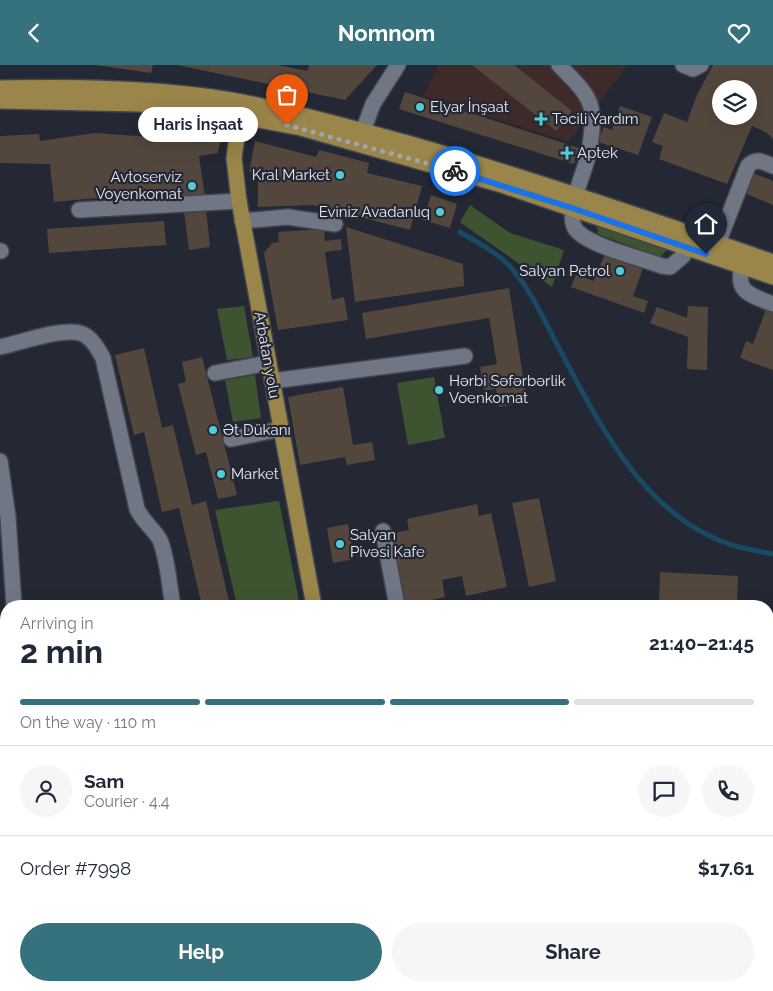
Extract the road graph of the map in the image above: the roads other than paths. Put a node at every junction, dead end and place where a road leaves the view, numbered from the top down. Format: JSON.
{"nodes":[{"id":1,"x":398,"y":65,"type":"edge"},
{"id":2,"x":559,"y":65,"type":"edge"},
{"id":3,"x":683,"y":65,"type":"edge"},
{"id":4,"x":701,"y":65,"type":"edge"},
{"id":5,"x":0,"y":88,"type":"edge"},
{"id":6,"x":0,"y":101,"type":"edge"},
{"id":7,"x":241,"y":109,"type":"junction"},
{"id":8,"x":363,"y":131,"type":"junction"},
{"id":9,"x":773,"y":166,"type":"edge"},
{"id":10,"x":239,"y":201,"type":"junction"},
{"id":11,"x":575,"y":201,"type":"junction"},
{"id":12,"x":79,"y":211,"type":"dead end"},
{"id":13,"x":242,"y":221,"type":"junction"},
{"id":14,"x":335,"y":224,"type":"dead end"},
{"id":15,"x":689,"y":241,"type":"junction"},
{"id":16,"x":718,"y":243,"type":"junction"},
{"id":17,"x":744,"y":259,"type":"junction"},
{"id":18,"x":773,"y":262,"type":"edge"},
{"id":19,"x":773,"y":277,"type":"edge"},
{"id":20,"x":773,"y":304,"type":"edge"},
{"id":21,"x":0,"y":347,"type":"edge"},
{"id":22,"x":464,"y":357,"type":"dead end"},
{"id":23,"x":268,"y":363,"type":"junction"},
{"id":24,"x":215,"y":373,"type":"dead end"},
{"id":25,"x":272,"y":381,"type":"junction"},
{"id":26,"x":281,"y":429,"type":"junction"},
{"id":27,"x":231,"y":439,"type":"dead end"},
{"id":28,"x":0,"y":461,"type":"edge"},
{"id":29,"x":383,"y":531,"type":"dead end"},
{"id":30,"x":4,"y":543,"type":"edge"},
{"id":31,"x":13,"y":600,"type":"edge"},
{"id":32,"x":172,"y":600,"type":"edge"},
{"id":33,"x":313,"y":600,"type":"edge"},
{"id":34,"x":396,"y":600,"type":"edge"}],
"edges":[{"from":1,"to":8,"type":"street"},
{"from":2,"to":11,"type":"street"},
{"from":3,"to":4,"type":"street"},
{"from":5,"to":7,"type":"main road"},
{"from":6,"to":7,"type":"main road"},
{"from":7,"to":8,"type":"main road"},
{"from":7,"to":10,"type":"main road","name":"Arbatan yolu"},
{"from":7,"to":11,"type":"main road"},
{"from":8,"to":11,"type":"main road"},
{"from":9,"to":16,"type":"street"},
{"from":10,"to":12,"type":"street"},
{"from":10,"to":13,"type":"main road","name":"Arbatan yolu"},
{"from":11,"to":15,"type":"main road"},
{"from":11,"to":15,"type":"street"},
{"from":13,"to":14,"type":"street"},
{"from":13,"to":23,"type":"main road","name":"Arbatan yolu"},
{"from":15,"to":16,"type":"main road"},
{"from":15,"to":17,"type":"main road"},
{"from":16,"to":17,"type":"main road"},
{"from":17,"to":18,"type":"main road"},
{"from":17,"to":19,"type":"main road"},
{"from":17,"to":20,"type":"street"},
{"from":21,"to":32,"type":"street"},
{"from":22,"to":25,"type":"street"},
{"from":23,"to":24,"type":"street"},
{"from":23,"to":25,"type":"main road","name":"Arbatan yolu"},
{"from":25,"to":26,"type":"main road","name":"Arbatan yolu"},
{"from":26,"to":27,"type":"street"},
{"from":26,"to":33,"type":"main road","name":"Arbatan yolu"},
{"from":28,"to":30,"type":"street"},
{"from":29,"to":34,"type":"street"},
{"from":30,"to":31,"type":"street"}]}
